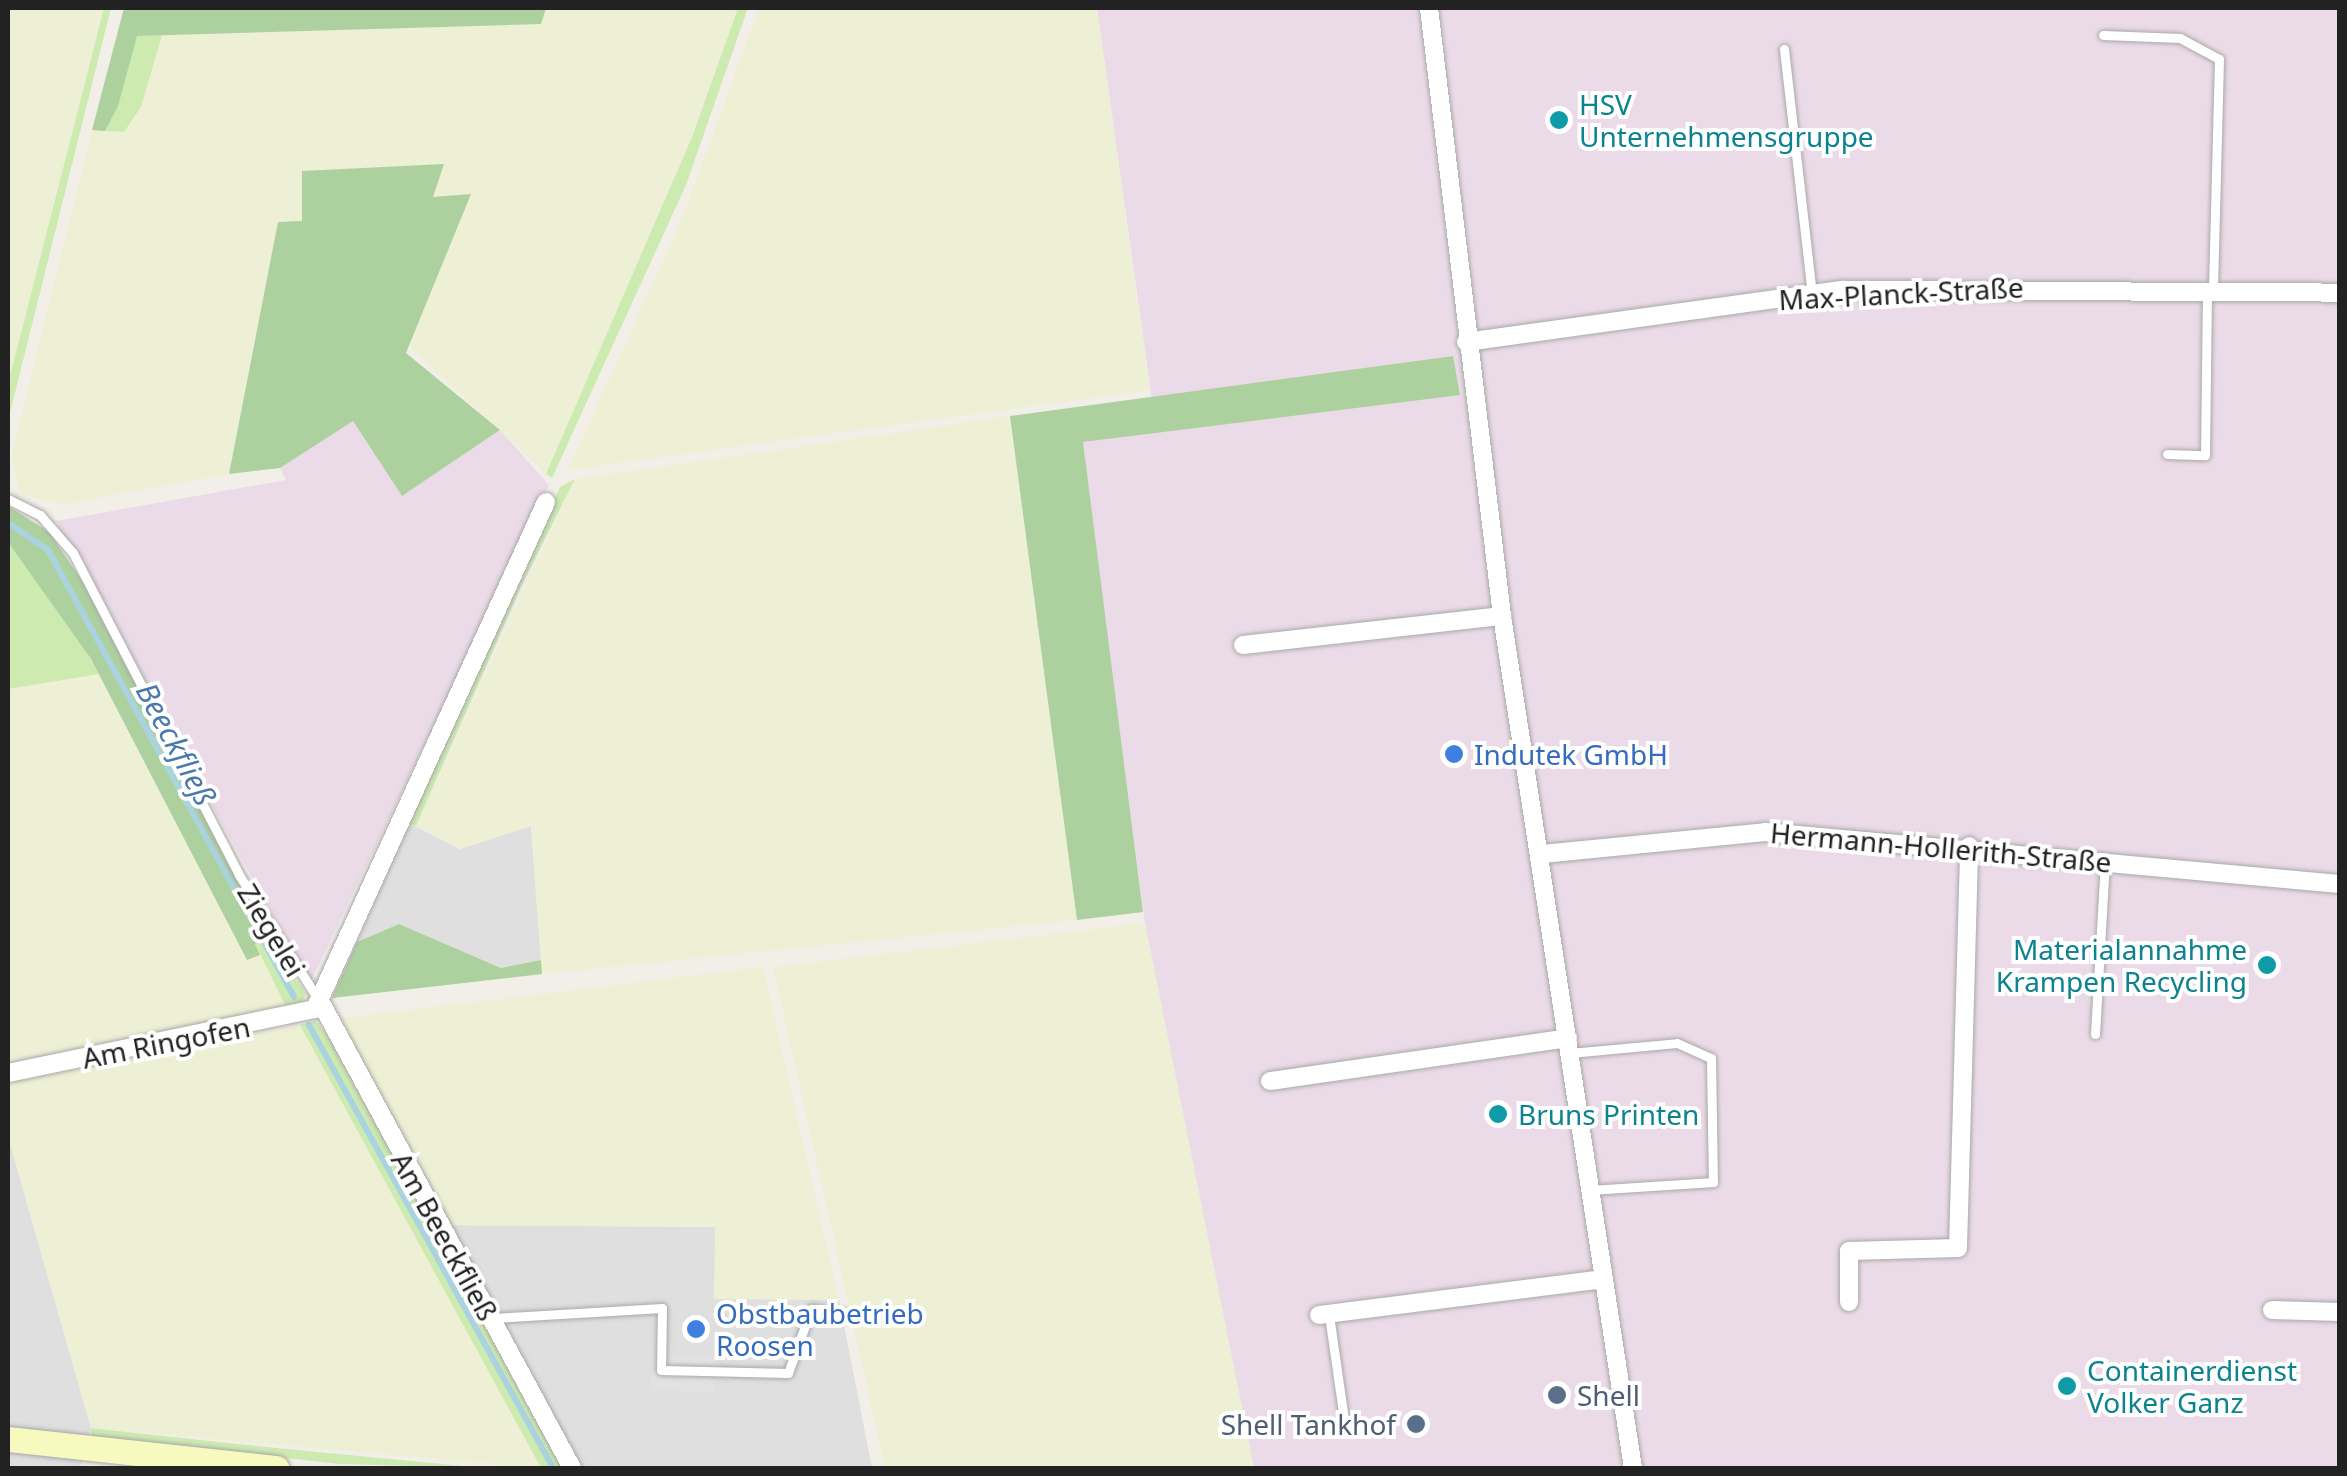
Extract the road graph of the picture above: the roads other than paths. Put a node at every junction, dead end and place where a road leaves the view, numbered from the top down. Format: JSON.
{"nodes":[{"id":1,"x":1429,"y":8,"type":"edge"},
{"id":2,"x":2103,"y":35,"type":"dead end"},
{"id":3,"x":1784,"y":49,"type":"dead end"},
{"id":4,"x":2210,"y":290,"type":"junction"},
{"id":5,"x":2340,"y":293,"type":"edge"},
{"id":6,"x":1812,"y":294,"type":"junction"},
{"id":7,"x":1466,"y":342,"type":"junction"},
{"id":8,"x":2167,"y":454,"type":"dead end"},
{"id":9,"x":8,"y":499,"type":"edge"},
{"id":10,"x":546,"y":502,"type":"dead end"},
{"id":11,"x":1502,"y":616,"type":"junction"},
{"id":12,"x":1243,"y":645,"type":"dead end"},
{"id":13,"x":1969,"y":846,"type":"junction"},
{"id":14,"x":1542,"y":854,"type":"junction"},
{"id":15,"x":2105,"y":860,"type":"junction"},
{"id":16,"x":2340,"y":884,"type":"edge"},
{"id":17,"x":320,"y":1001,"type":"junction"},
{"id":18,"x":2095,"y":1034,"type":"dead end"},
{"id":19,"x":1569,"y":1045,"type":"junction"},
{"id":20,"x":8,"y":1073,"type":"edge"},
{"id":21,"x":1270,"y":1081,"type":"dead end"},
{"id":22,"x":1590,"y":1190,"type":"junction"},
{"id":23,"x":1603,"y":1278,"type":"junction"},
{"id":24,"x":1849,"y":1302,"type":"dead end"},
{"id":25,"x":2272,"y":1310,"type":"dead end"},
{"id":26,"x":2340,"y":1312,"type":"edge"},
{"id":27,"x":847,"y":1314,"type":"dead end"},
{"id":28,"x":1324,"y":1315,"type":"joint"},
{"id":29,"x":490,"y":1318,"type":"junction"},
{"id":30,"x":1345,"y":1426,"type":"dead end"},
{"id":31,"x":8,"y":1439,"type":"edge"},
{"id":32,"x":276,"y":1468,"type":"edge"},
{"id":33,"x":572,"y":1468,"type":"edge"},
{"id":34,"x":1633,"y":1468,"type":"edge"}],
"edges":[{"from":1,"to":7,"type":"street"},
{"from":2,"to":4,"type":"lane"},
{"from":3,"to":6,"type":"lane"},
{"from":4,"to":5,"type":"street","name":"Max-Planck-Straße"},
{"from":4,"to":6,"type":"street","name":"Max-Planck-Straße"},
{"from":4,"to":8,"type":"lane"},
{"from":6,"to":7,"type":"street","name":"Max-Planck-Straße"},
{"from":7,"to":11,"type":"street"},
{"from":9,"to":17,"type":"lane","name":"Ziegelei"},
{"from":10,"to":17,"type":"street","name":"Ziegelei"},
{"from":11,"to":12,"type":"street"},
{"from":11,"to":14,"type":"street"},
{"from":13,"to":14,"type":"street","name":"Hermann-Hollerith-Straße"},
{"from":13,"to":15,"type":"street","name":"Hermann-Hollerith-Straße"},
{"from":13,"to":24,"type":"street"},
{"from":14,"to":19,"type":"street"},
{"from":15,"to":16,"type":"street","name":"Hermann-Hollerith-Straße"},
{"from":15,"to":18,"type":"lane"},
{"from":17,"to":20,"type":"street","name":"Am Ringofen"},
{"from":17,"to":29,"type":"street","name":"Am Beeckfließ"},
{"from":19,"to":21,"type":"street"},
{"from":19,"to":22,"type":"street"},
{"from":19,"to":22,"type":"lane"},
{"from":22,"to":23,"type":"street"},
{"from":23,"to":28,"type":"street"},
{"from":23,"to":34,"type":"street"},
{"from":25,"to":26,"type":"street"},
{"from":27,"to":29,"type":"lane"},
{"from":28,"to":30,"type":"lane"},
{"from":29,"to":33,"type":"street","name":"Am Beeckfließ"},
{"from":31,"to":32,"type":"street"}]}
